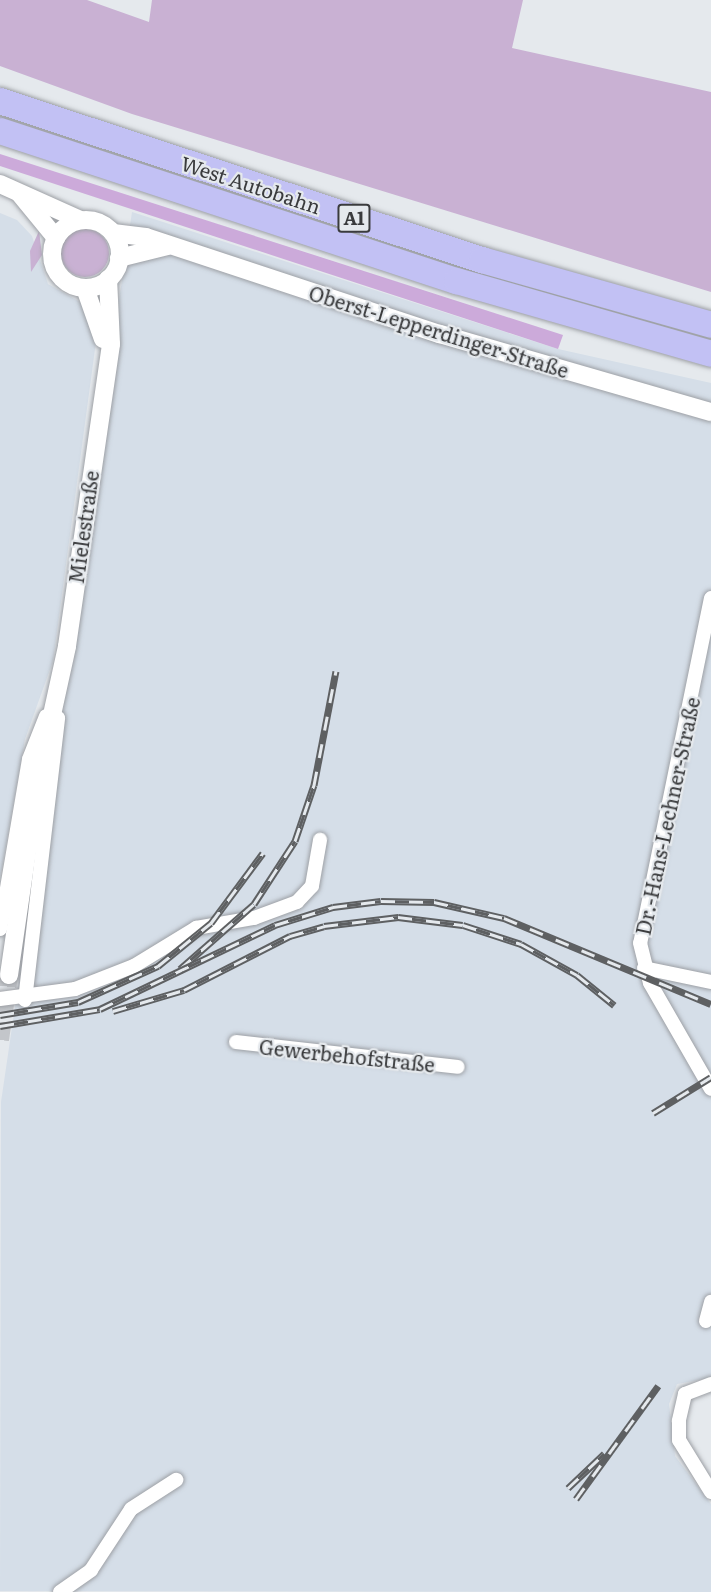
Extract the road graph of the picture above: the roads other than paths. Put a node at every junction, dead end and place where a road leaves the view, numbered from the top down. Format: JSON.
{"nodes":[{"id":1,"x":0,"y":101,"type":"edge"},
{"id":2,"x":0,"y":131,"type":"edge"},
{"id":3,"x":0,"y":184,"type":"edge"},
{"id":4,"x":18,"y":193,"type":"junction"},
{"id":5,"x":80,"y":220,"type":"junction"},
{"id":6,"x":113,"y":233,"type":"junction"},
{"id":7,"x":56,"y":238,"type":"junction"},
{"id":8,"x":168,"y":246,"type":"junction"},
{"id":9,"x":120,"y":258,"type":"junction"},
{"id":10,"x":108,"y":279,"type":"junction"},
{"id":11,"x":85,"y":288,"type":"junction"},
{"id":12,"x":711,"y":326,"type":"edge"},
{"id":13,"x":711,"y":354,"type":"edge"},
{"id":14,"x":105,"y":362,"type":"junction"},
{"id":15,"x":711,"y":412,"type":"edge"},
{"id":16,"x":711,"y":598,"type":"edge"},
{"id":17,"x":58,"y":692,"type":"junction"},
{"id":18,"x":320,"y":840,"type":"dead end"},
{"id":19,"x":0,"y":929,"type":"edge"},
{"id":20,"x":644,"y":968,"type":"junction"},
{"id":21,"x":9,"y":975,"type":"tunnel mouth"},
{"id":22,"x":711,"y":982,"type":"edge"},
{"id":23,"x":0,"y":999,"type":"edge"},
{"id":24,"x":25,"y":1000,"type":"junction"},
{"id":25,"x":236,"y":1042,"type":"dead end"},
{"id":26,"x":458,"y":1067,"type":"dead end"},
{"id":27,"x":711,"y":1089,"type":"edge"},
{"id":28,"x":711,"y":1302,"type":"edge"},
{"id":29,"x":706,"y":1321,"type":"dead end"},
{"id":30,"x":711,"y":1384,"type":"edge"},
{"id":31,"x":176,"y":1480,"type":"dead end"},
{"id":32,"x":711,"y":1492,"type":"edge"},
{"id":33,"x":60,"y":1592,"type":"edge"}],
"edges":[{"from":1,"to":12,"type":"highway","name":"West Autobahn","number":"A1"},
{"from":2,"to":13,"type":"highway","name":"West Autobahn","number":"A1"},
{"from":3,"to":4,"type":"street","name":"Oberst-Lepperdinger-Straße"},
{"from":4,"to":5,"type":"street","name":"Oberst-Lepperdinger-Straße"},
{"from":4,"to":7,"type":"street","name":"Oberst-Lepperdinger-Straße"},
{"from":5,"to":6,"type":"street","name":"Oberst-Lepperdinger-Straße"},
{"from":5,"to":7,"type":"street"},
{"from":6,"to":8,"type":"street","name":"Oberst-Lepperdinger-Straße"},
{"from":6,"to":9,"type":"street"},
{"from":7,"to":11,"type":"street"},
{"from":8,"to":9,"type":"street"},
{"from":8,"to":15,"type":"street","name":"Oberst-Lepperdinger-Straße"},
{"from":9,"to":10,"type":"street"},
{"from":10,"to":11,"type":"street"},
{"from":10,"to":14,"type":"street","name":"Mielestraße"},
{"from":11,"to":14,"type":"street","name":"Mielestraße"},
{"from":14,"to":17,"type":"street","name":"Mielestraße"},
{"from":16,"to":20,"type":"street","name":"Dr.-Hans-Lechner-Straße"},
{"from":17,"to":19,"type":"street","name":"Mielestraße"},
{"from":17,"to":21,"type":"street","name":"Mielestraße"},
{"from":17,"to":24,"type":"street","name":"Mielestraße"},
{"from":18,"to":24,"type":"street"},
{"from":20,"to":22,"type":"street"},
{"from":20,"to":27,"type":"street","name":"Dr.-Hans-Lechner-Straße"},
{"from":23,"to":24,"type":"street"},
{"from":25,"to":26,"type":"street","name":"Gewerbehofstraße"},
{"from":28,"to":29,"type":"street"},
{"from":30,"to":32,"type":"street"},
{"from":31,"to":33,"type":"street"}]}
